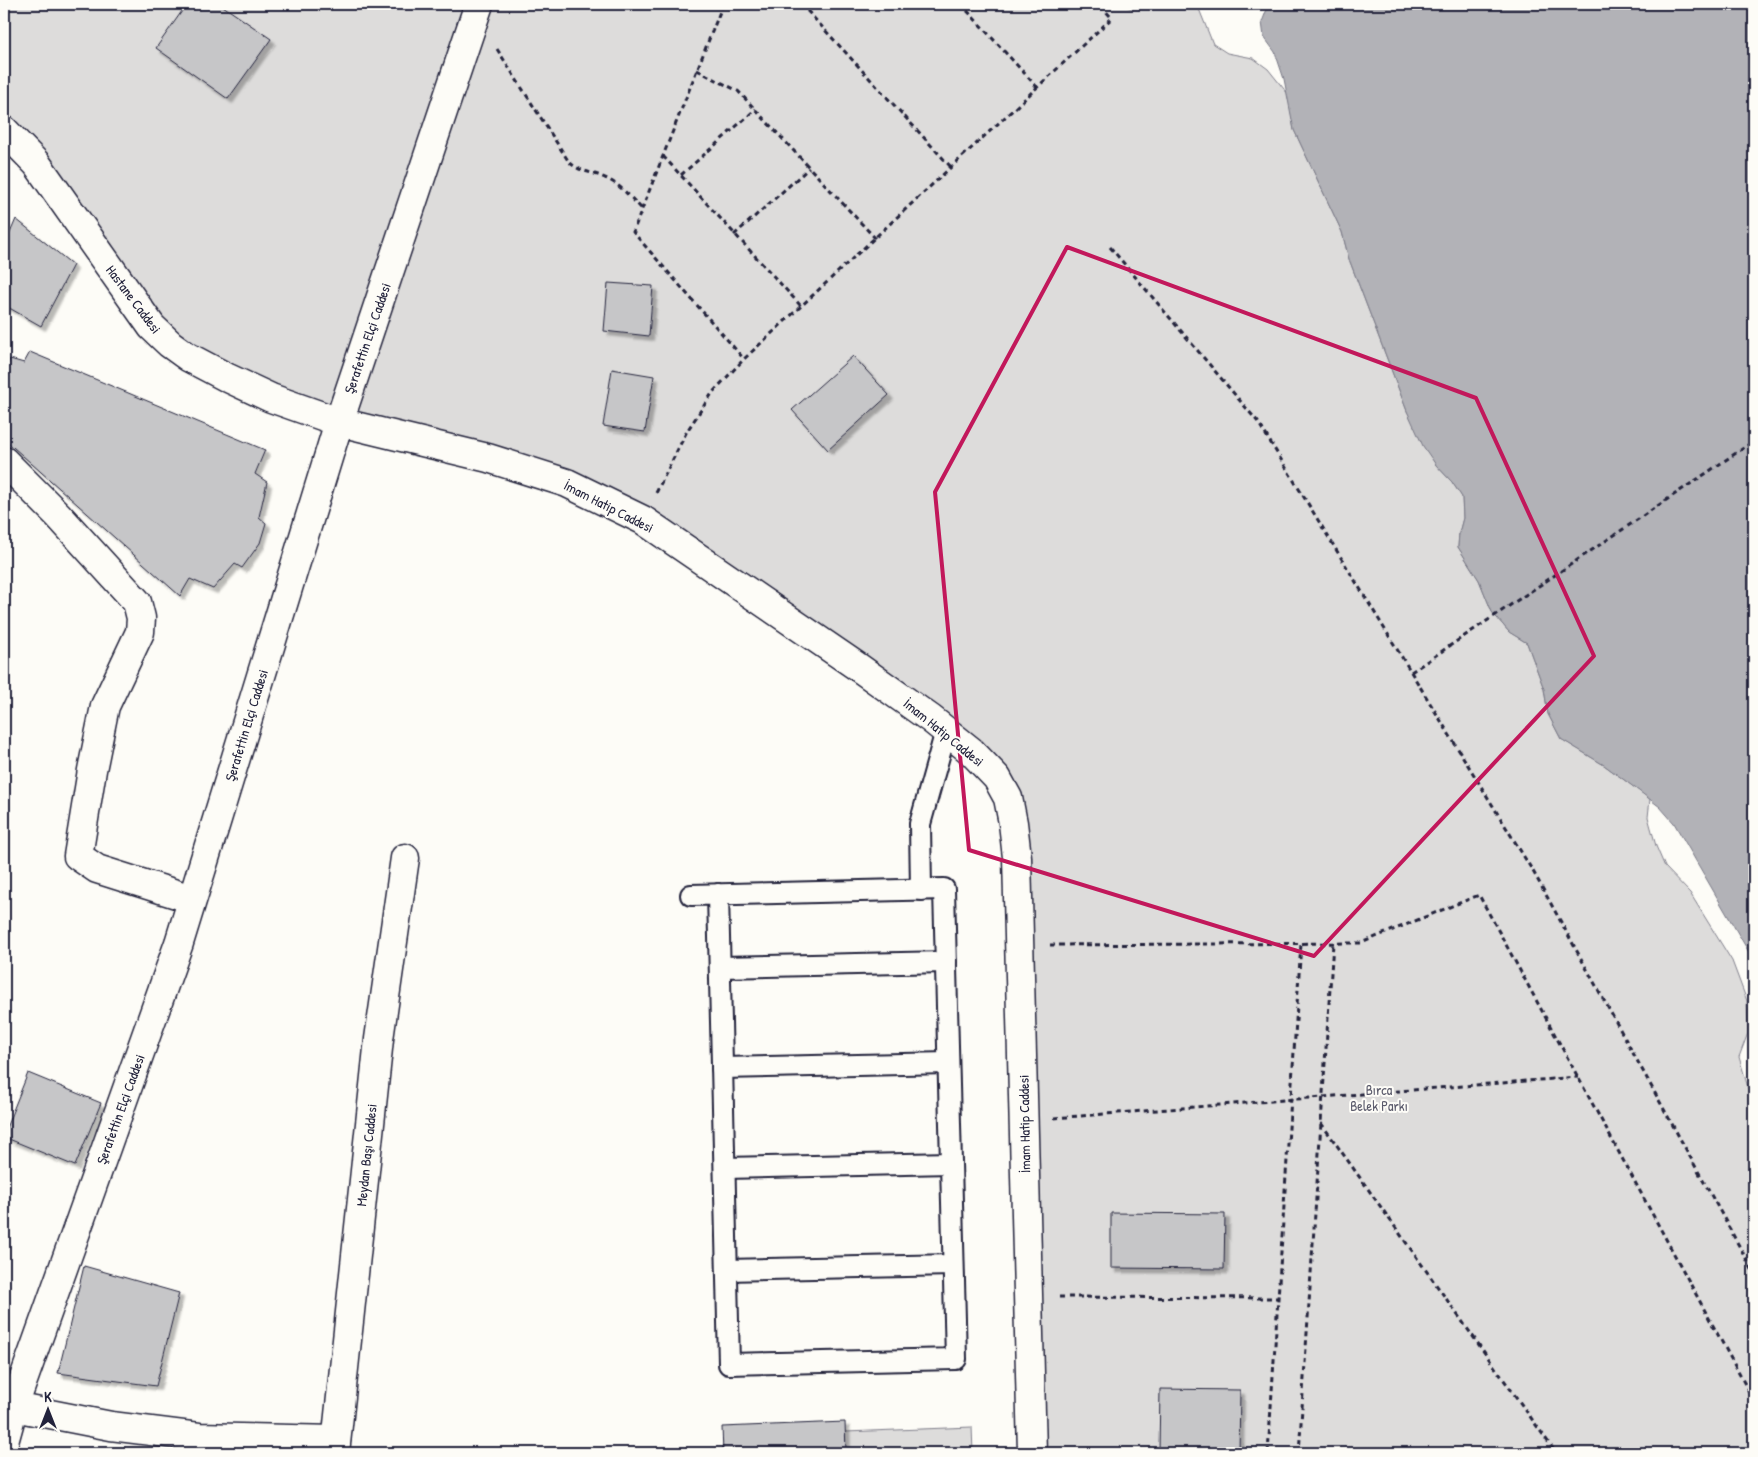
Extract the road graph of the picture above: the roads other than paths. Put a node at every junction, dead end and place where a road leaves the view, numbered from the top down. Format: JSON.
{"nodes":[{"id":1,"x":478,"y":9,"type":"edge"},
{"id":2,"x":4,"y":130,"type":"edge"},
{"id":3,"x":339,"y":422,"type":"junction"},
{"id":4,"x":4,"y":461,"type":"edge"},
{"id":5,"x":946,"y":731,"type":"junction"},
{"id":6,"x":405,"y":858,"type":"dead end"},
{"id":7,"x":921,"y":890,"type":"junction"},
{"id":8,"x":718,"y":894,"type":"junction"},
{"id":9,"x":692,"y":895,"type":"dead end"},
{"id":10,"x":192,"y":900,"type":"junction"},
{"id":11,"x":946,"y":962,"type":"junction"},
{"id":12,"x":720,"y":968,"type":"junction"},
{"id":13,"x":948,"y":1063,"type":"junction"},
{"id":14,"x":722,"y":1068,"type":"junction"},
{"id":15,"x":951,"y":1163,"type":"junction"},
{"id":16,"x":725,"y":1168,"type":"junction"},
{"id":17,"x":953,"y":1265,"type":"junction"},
{"id":18,"x":727,"y":1270,"type":"junction"},
{"id":19,"x":9,"y":1406,"type":"edge"},
{"id":20,"x":4,"y":1442,"type":"edge"},
{"id":21,"x":336,"y":1447,"type":"edge"},
{"id":22,"x":1032,"y":1453,"type":"edge"}],
"edges":[{"from":1,"to":3,"type":"street","name":"Şerafettin Elçi Caddesi"},
{"from":2,"to":3,"type":"street","name":"Hastane Caddesi"},
{"from":3,"to":5,"type":"street","name":"İmam Hatip Caddesi"},
{"from":3,"to":10,"type":"street","name":"Şerafettin Elçi Caddesi"},
{"from":4,"to":10,"type":"street"},
{"from":5,"to":7,"type":"lane"},
{"from":5,"to":22,"type":"street","name":"İmam Hatip Caddesi"},
{"from":6,"to":21,"type":"street","name":"Meydan Başı Caddesi"},
{"from":7,"to":8,"type":"lane"},
{"from":7,"to":11,"type":"lane"},
{"from":8,"to":9,"type":"lane"},
{"from":8,"to":12,"type":"lane"},
{"from":10,"to":19,"type":"street","name":"Şerafettin Elçi Caddesi"},
{"from":11,"to":12,"type":"lane"},
{"from":11,"to":13,"type":"lane"},
{"from":12,"to":14,"type":"lane"},
{"from":13,"to":14,"type":"lane"},
{"from":13,"to":15,"type":"lane"},
{"from":14,"to":16,"type":"lane"},
{"from":15,"to":16,"type":"lane"},
{"from":15,"to":17,"type":"lane"},
{"from":16,"to":18,"type":"lane"},
{"from":17,"to":18,"type":"lane"},
{"from":17,"to":18,"type":"lane"},
{"from":19,"to":20,"type":"street","name":"Şerafettin Elçi Caddesi"},
{"from":19,"to":21,"type":"street"}]}
